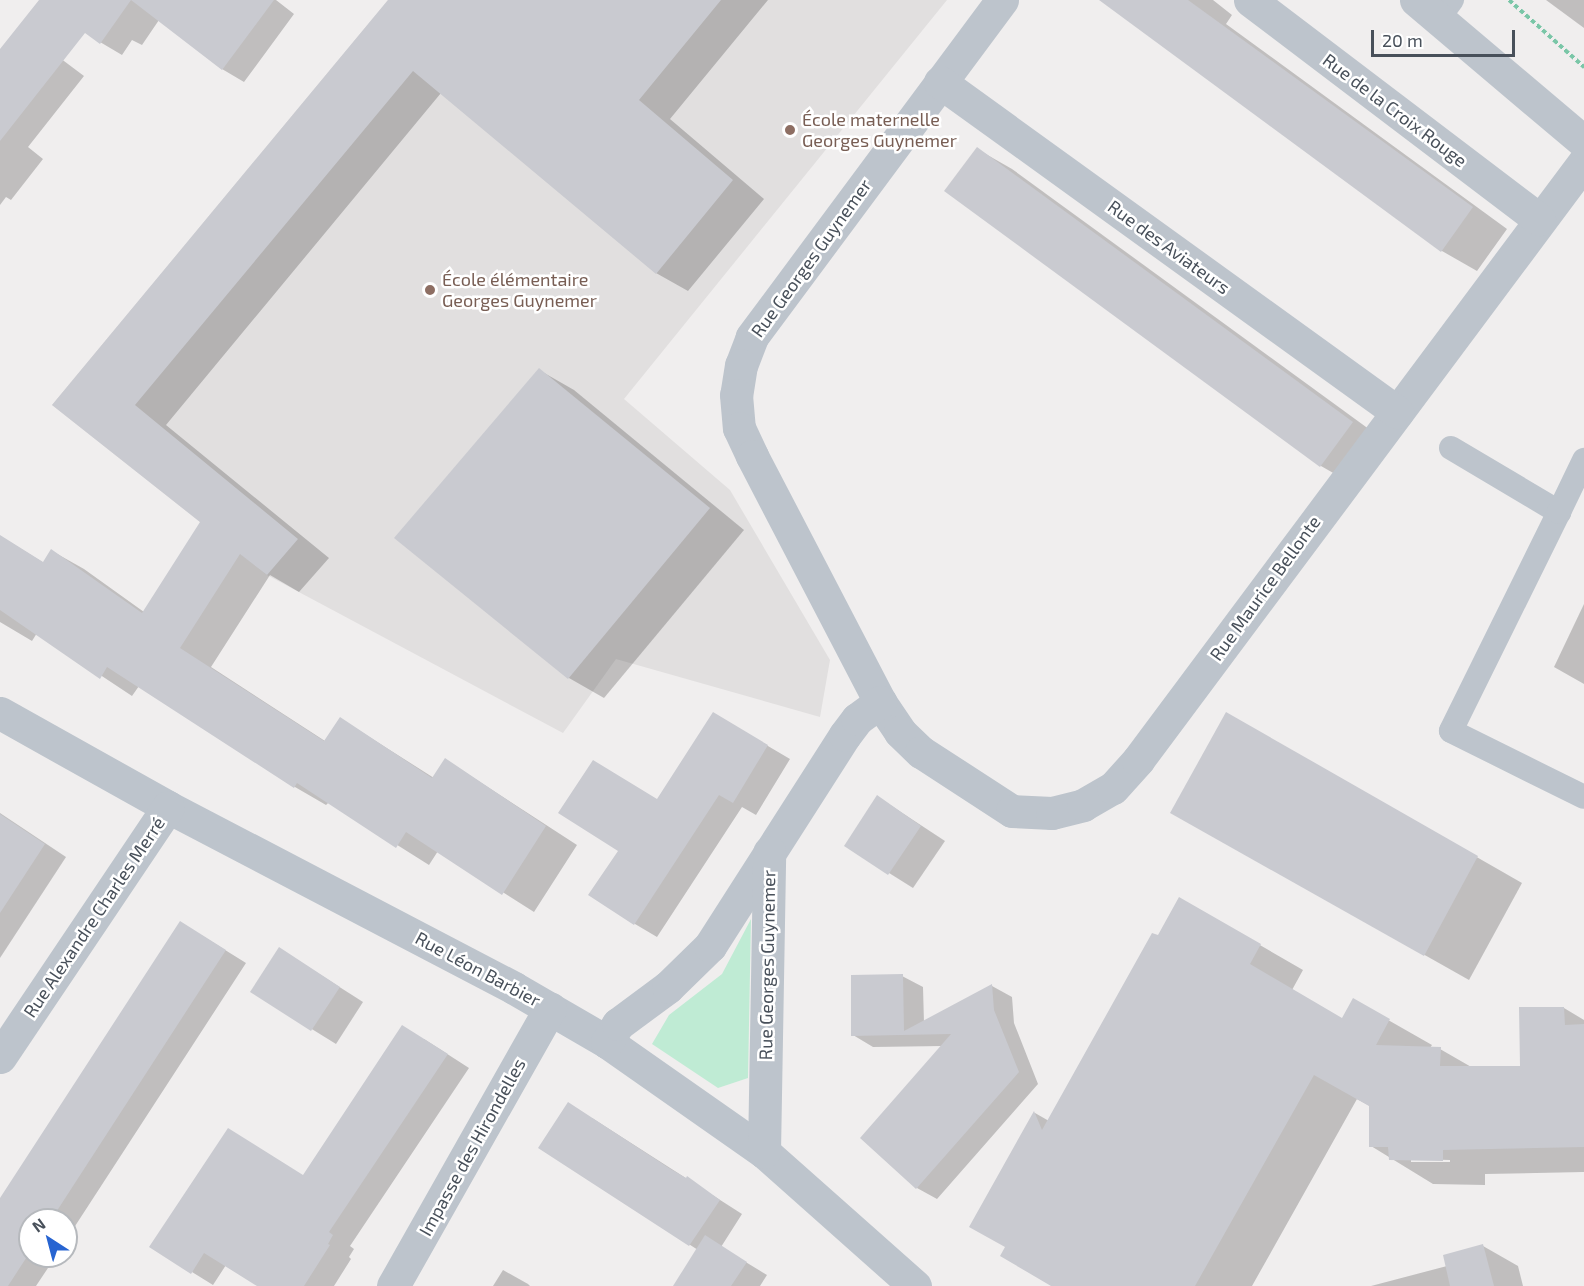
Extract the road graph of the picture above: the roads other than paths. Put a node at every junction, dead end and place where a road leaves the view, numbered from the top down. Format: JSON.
{"nodes":[{"id":1,"x":1002,"y":0,"type":"edge"},
{"id":2,"x":1250,"y":0,"type":"edge"},
{"id":3,"x":1435,"y":6,"type":"edge"},
{"id":4,"x":940,"y":82,"type":"junction"},
{"id":5,"x":1584,"y":142,"type":"edge"},
{"id":6,"x":1584,"y":162,"type":"edge"},
{"id":7,"x":1539,"y":219,"type":"junction"},
{"id":8,"x":1397,"y":412,"type":"junction"},
{"id":9,"x":1451,"y":448,"type":"dead end"},
{"id":10,"x":1584,"y":460,"type":"edge"},
{"id":11,"x":1558,"y":512,"type":"junction"},
{"id":12,"x":880,"y":702,"type":"junction"},
{"id":13,"x":0,"y":713,"type":"edge"},
{"id":14,"x":1584,"y":798,"type":"edge"},
{"id":15,"x":168,"y":807,"type":"junction"},
{"id":16,"x":769,"y":852,"type":"junction"},
{"id":17,"x":550,"y":1008,"type":"junction"},
{"id":18,"x":607,"y":1042,"type":"junction"},
{"id":19,"x":0,"y":1057,"type":"edge"},
{"id":20,"x":764,"y":1152,"type":"junction"},
{"id":21,"x":393,"y":1286,"type":"edge"},
{"id":22,"x":915,"y":1286,"type":"edge"}],
"edges":[{"from":1,"to":4,"type":"street","name":"Rue Georges Guynemer"},
{"from":2,"to":7,"type":"street","name":"Rue de la Croix Rouge"},
{"from":3,"to":5,"type":"street"},
{"from":4,"to":8,"type":"street","name":"Rue des Aviateurs"},
{"from":4,"to":12,"type":"street","name":"Rue Georges Guynemer"},
{"from":6,"to":7,"type":"street","name":"Rue Maurice Bellonte"},
{"from":7,"to":8,"type":"street","name":"Rue Maurice Bellonte"},
{"from":8,"to":12,"type":"street","name":"Rue Maurice Bellonte"},
{"from":9,"to":11,"type":"lane"},
{"from":10,"to":11,"type":"lane"},
{"from":11,"to":14,"type":"lane"},
{"from":12,"to":16,"type":"street"},
{"from":13,"to":15,"type":"street","name":"Rue Léon Barbier"},
{"from":15,"to":17,"type":"street","name":"Rue Léon Barbier"},
{"from":15,"to":19,"type":"street","name":"Rue Alexandre Charles Merré"},
{"from":16,"to":18,"type":"street","name":"Rue Georges Guynemer"},
{"from":16,"to":20,"type":"street","name":"Rue Georges Guynemer"},
{"from":17,"to":18,"type":"street","name":"Rue Léon Barbier"},
{"from":17,"to":21,"type":"street","name":"Impasse des Hirondelles"},
{"from":18,"to":20,"type":"street","name":"Rue Léon Barbier"},
{"from":20,"to":22,"type":"street","name":"Rue Léon Barbier"}]}
